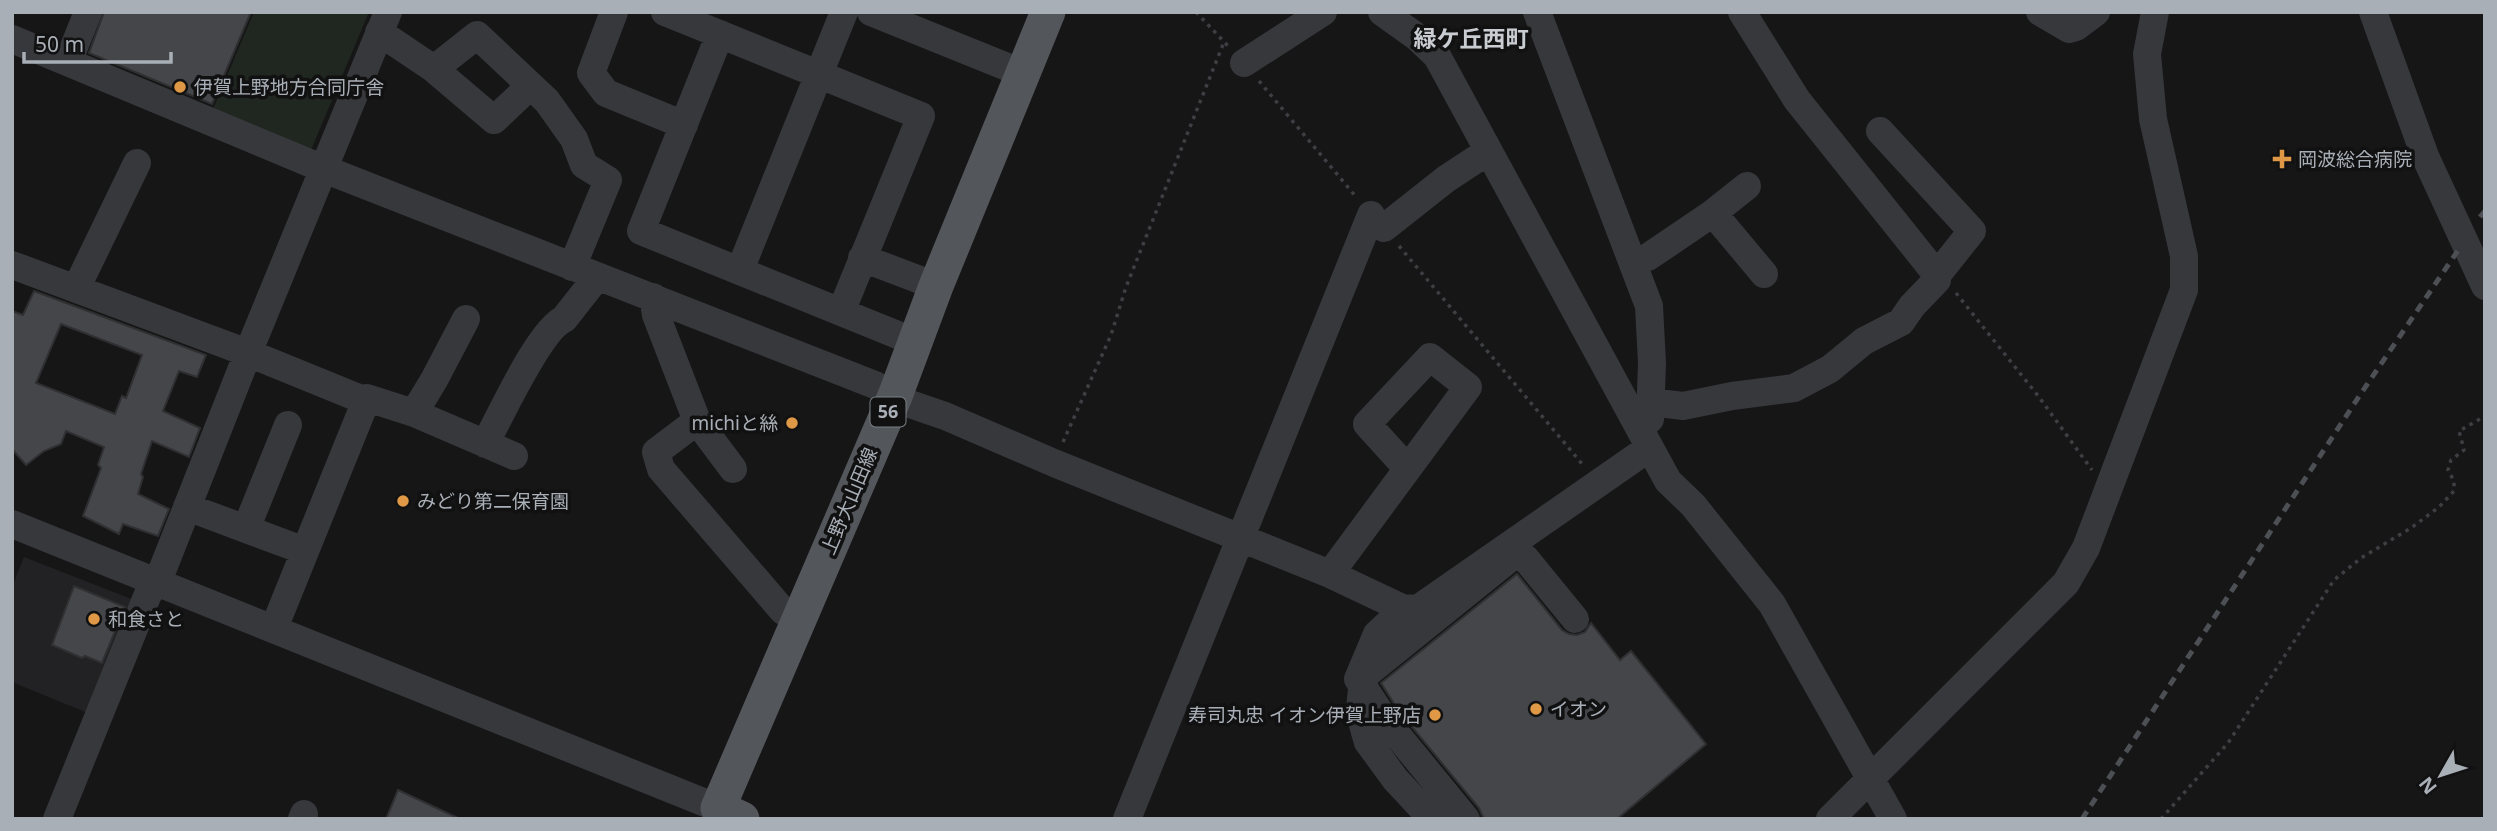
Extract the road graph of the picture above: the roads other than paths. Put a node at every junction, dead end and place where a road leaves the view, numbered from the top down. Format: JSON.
{"nodes":[{"id":1,"x":88,"y":12,"type":"edge"},
{"id":2,"x":614,"y":12,"type":"edge"},
{"id":3,"x":665,"y":12,"type":"edge"},
{"id":4,"x":844,"y":12,"type":"edge"},
{"id":5,"x":871,"y":12,"type":"edge"},
{"id":6,"x":1048,"y":12,"type":"edge"},
{"id":7,"x":1323,"y":12,"type":"edge"},
{"id":8,"x":1382,"y":12,"type":"edge"},
{"id":9,"x":1413,"y":12,"type":"edge"},
{"id":10,"x":1537,"y":12,"type":"edge"},
{"id":11,"x":1742,"y":12,"type":"edge"},
{"id":12,"x":2040,"y":12,"type":"edge"},
{"id":13,"x":2096,"y":12,"type":"edge"},
{"id":14,"x":2373,"y":12,"type":"edge"},
{"id":15,"x":2149,"y":15,"type":"edge"},
{"id":16,"x":384,"y":22,"type":"edge"},
{"id":17,"x":720,"y":34,"type":"junction"},
{"id":18,"x":12,"y":39,"type":"edge"},
{"id":19,"x":1437,"y":56,"type":"junction"},
{"id":20,"x":68,"y":62,"type":"junction"},
{"id":21,"x":1244,"y":63,"type":"dead end"},
{"id":22,"x":434,"y":69,"type":"junction"},
{"id":23,"x":1022,"y":73,"type":"junction"},
{"id":24,"x":819,"y":74,"type":"junction"},
{"id":25,"x":530,"y":86,"type":"junction"},
{"id":26,"x":684,"y":125,"type":"junction"},
{"id":27,"x":1880,"y":131,"type":"dead end"},
{"id":28,"x":1487,"y":152,"type":"junction"},
{"id":29,"x":137,"y":163,"type":"dead end"},
{"id":30,"x":324,"y":169,"type":"junction"},
{"id":31,"x":1747,"y":186,"type":"dead end"},
{"id":32,"x":1713,"y":213,"type":"junction"},
{"id":33,"x":862,"y":258,"type":"junction"},
{"id":34,"x":1632,"y":261,"type":"junction"},
{"id":35,"x":12,"y":265,"type":"edge"},
{"id":36,"x":740,"y":271,"type":"junction"},
{"id":37,"x":585,"y":272,"type":"junction"},
{"id":38,"x":1764,"y":274,"type":"dead end"},
{"id":39,"x":1937,"y":275,"type":"junction"},
{"id":40,"x":936,"y":286,"type":"junction"},
{"id":41,"x":2485,"y":286,"type":"edge"},
{"id":42,"x":76,"y":289,"type":"junction"},
{"id":43,"x":653,"y":298,"type":"junction"},
{"id":44,"x":841,"y":312,"type":"junction"},
{"id":45,"x":466,"y":319,"type":"dead end"},
{"id":46,"x":915,"y":342,"type":"junction"},
{"id":47,"x":248,"y":354,"type":"junction"},
{"id":48,"x":895,"y":396,"type":"junction"},
{"id":49,"x":366,"y":401,"type":"junction"},
{"id":50,"x":1651,"y":402,"type":"junction"},
{"id":51,"x":414,"y":413,"type":"junction"},
{"id":52,"x":697,"y":421,"type":"junction"},
{"id":53,"x":288,"y":425,"type":"dead end"},
{"id":54,"x":485,"y":444,"type":"junction"},
{"id":55,"x":1649,"y":448,"type":"junction"},
{"id":56,"x":513,"y":456,"type":"dead end"},
{"id":57,"x":733,"y":468,"type":"dead end"},
{"id":58,"x":1407,"y":468,"type":"dead end"},
{"id":59,"x":187,"y":507,"type":"junction"},
{"id":60,"x":12,"y":524,"type":"edge"},
{"id":61,"x":246,"y":529,"type":"junction"},
{"id":62,"x":1240,"y":538,"type":"junction"},
{"id":63,"x":305,"y":551,"type":"junction"},
{"id":64,"x":1329,"y":574,"type":"junction"},
{"id":65,"x":158,"y":581,"type":"junction"},
{"id":66,"x":1404,"y":609,"type":"junction"},
{"id":67,"x":799,"y":616,"type":"junction"},
{"id":68,"x":1575,"y":619,"type":"dead end"},
{"id":69,"x":274,"y":628,"type":"junction"},
{"id":70,"x":1368,"y":742,"type":"junction"},
{"id":71,"x":1869,"y":780,"type":"junction"},
{"id":72,"x":722,"y":816,"type":"edge"},
{"id":73,"x":57,"y":819,"type":"edge"},
{"id":74,"x":1127,"y":819,"type":"edge"},
{"id":75,"x":1408,"y":819,"type":"edge"},
{"id":76,"x":1432,"y":819,"type":"edge"},
{"id":77,"x":1466,"y":819,"type":"edge"},
{"id":78,"x":1830,"y":819,"type":"edge"},
{"id":79,"x":1893,"y":819,"type":"edge"}],
"edges":[{"from":1,"to":20,"type":"street"},
{"from":2,"to":26,"type":"street"},
{"from":3,"to":17,"type":"street"},
{"from":4,"to":24,"type":"street"},
{"from":5,"to":23,"type":"street"},
{"from":6,"to":23,"type":"main road","name":"上野大山田線","number":"56"},
{"from":7,"to":21,"type":"street"},
{"from":8,"to":19,"type":"street"},
{"from":9,"to":19,"type":"street"},
{"from":10,"to":34,"type":"street"},
{"from":11,"to":39,"type":"street"},
{"from":12,"to":13,"type":"street"},
{"from":14,"to":41,"type":"street"},
{"from":15,"to":71,"type":"street"},
{"from":16,"to":22,"type":"street"},
{"from":16,"to":30,"type":"street"},
{"from":17,"to":24,"type":"street"},
{"from":17,"to":26,"type":"street"},
{"from":18,"to":20,"type":"street"},
{"from":19,"to":28,"type":"street"},
{"from":20,"to":30,"type":"street"},
{"from":22,"to":25,"type":"street"},
{"from":22,"to":25,"type":"street"},
{"from":23,"to":40,"type":"main road","name":"上野大山田線","number":"56"},
{"from":24,"to":33,"type":"street"},
{"from":24,"to":36,"type":"street"},
{"from":25,"to":37,"type":"street"},
{"from":26,"to":36,"type":"street"},
{"from":27,"to":39,"type":"street"},
{"from":28,"to":55,"type":"street"},
{"from":28,"to":62,"type":"street"},
{"from":29,"to":42,"type":"street"},
{"from":30,"to":37,"type":"street"},
{"from":30,"to":47,"type":"street"},
{"from":31,"to":32,"type":"street"},
{"from":32,"to":34,"type":"street"},
{"from":32,"to":38,"type":"street"},
{"from":33,"to":40,"type":"street"},
{"from":33,"to":44,"type":"street"},
{"from":34,"to":50,"type":"street"},
{"from":35,"to":42,"type":"street"},
{"from":36,"to":44,"type":"street"},
{"from":37,"to":43,"type":"street"},
{"from":37,"to":54,"type":"street"},
{"from":39,"to":50,"type":"street"},
{"from":40,"to":46,"type":"main road","name":"上野大山田線","number":"56"},
{"from":42,"to":47,"type":"street"},
{"from":43,"to":48,"type":"street"},
{"from":43,"to":52,"type":"street"},
{"from":44,"to":46,"type":"street"},
{"from":45,"to":51,"type":"street"},
{"from":46,"to":48,"type":"main road","name":"上野大山田線","number":"56"},
{"from":47,"to":49,"type":"street"},
{"from":47,"to":59,"type":"street"},
{"from":48,"to":62,"type":"street"},
{"from":48,"to":67,"type":"main road","name":"上野大山田線","number":"56"},
{"from":49,"to":51,"type":"street"},
{"from":49,"to":63,"type":"street"},
{"from":50,"to":55,"type":"street"},
{"from":51,"to":54,"type":"street"},
{"from":52,"to":57,"type":"street"},
{"from":52,"to":67,"type":"street"},
{"from":53,"to":61,"type":"street"},
{"from":54,"to":56,"type":"street"},
{"from":55,"to":66,"type":"street"},
{"from":55,"to":71,"type":"street"},
{"from":58,"to":64,"type":"street"},
{"from":59,"to":61,"type":"street"},
{"from":59,"to":65,"type":"street"},
{"from":60,"to":65,"type":"street"},
{"from":61,"to":63,"type":"street"},
{"from":62,"to":64,"type":"street"},
{"from":62,"to":74,"type":"street"},
{"from":63,"to":69,"type":"street"},
{"from":64,"to":66,"type":"street"},
{"from":65,"to":69,"type":"street"},
{"from":65,"to":73,"type":"street"},
{"from":66,"to":77,"type":"street"},
{"from":67,"to":72,"type":"main road","name":"上野大山田線","number":"56"},
{"from":68,"to":70,"type":"street","bridge":true},
{"from":69,"to":72,"type":"street"},
{"from":70,"to":75,"type":"street"},
{"from":70,"to":76,"type":"street"},
{"from":71,"to":78,"type":"street"},
{"from":71,"to":79,"type":"street"}]}
